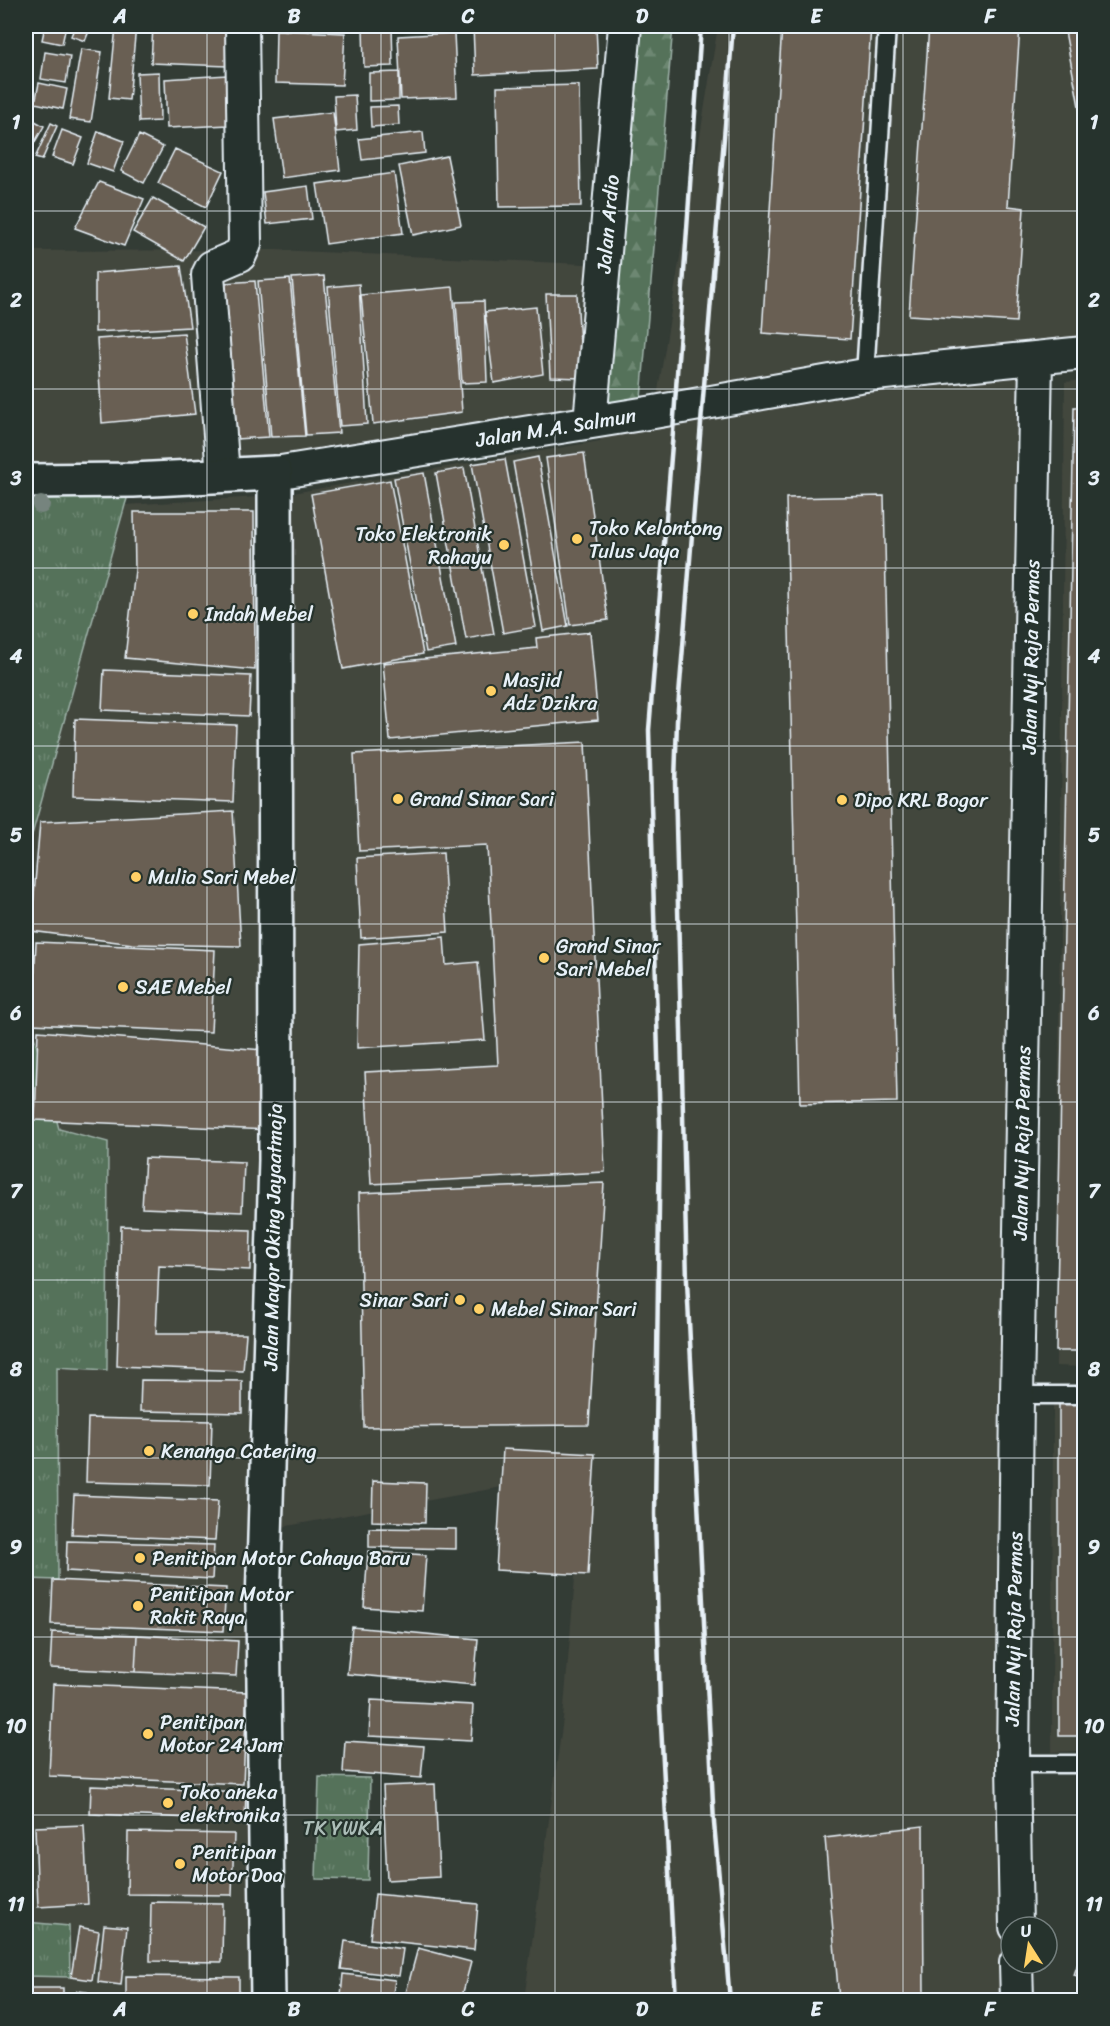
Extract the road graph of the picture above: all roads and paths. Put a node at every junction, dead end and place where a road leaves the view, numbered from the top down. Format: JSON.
{"nodes":[{"id":1,"x":242,"y":26,"type":"edge"},
{"id":2,"x":625,"y":26,"type":"edge"},
{"id":3,"x":887,"y":26,"type":"edge"},
{"id":4,"x":1084,"y":353,"type":"edge"},
{"id":5,"x":1036,"y":358,"type":"junction"},
{"id":6,"x":865,"y":375,"type":"junction"},
{"id":7,"x":590,"y":422,"type":"junction"},
{"id":8,"x":275,"y":473,"type":"junction"},
{"id":9,"x":222,"y":475,"type":"junction"},
{"id":10,"x":26,"y":481,"type":"edge"},
{"id":11,"x":1017,"y":1395,"type":"junction"},
{"id":12,"x":1084,"y":1395,"type":"edge"},
{"id":13,"x":1013,"y":1764,"type":"junction"},
{"id":14,"x":1084,"y":1764,"type":"edge"},
{"id":15,"x":1016,"y":1915,"type":"edge"},
{"id":16,"x":1016,"y":1975,"type":"edge"},
{"id":17,"x":268,"y":2001,"type":"edge"},
{"id":18,"x":1017,"y":2001,"type":"edge"}],
"edges":[{"from":1,"to":9,"type":"street"},
{"from":2,"to":7,"type":"street","name":"Jalan Ardio"},
{"from":3,"to":6,"type":"lane"},
{"from":4,"to":5,"type":"street","name":"Jalan M.A. Salmun"},
{"from":5,"to":6,"type":"street","name":"Jalan M.A. Salmun"},
{"from":5,"to":11,"type":"street","name":"Jalan Nyi Raja Permas"},
{"from":6,"to":7,"type":"street","name":"Jalan M.A. Salmun"},
{"from":7,"to":8,"type":"street","name":"Jalan M.A. Salmun"},
{"from":8,"to":9,"type":"street","name":"Jalan M.A. Salmun"},
{"from":8,"to":17,"type":"street","name":"Jalan Mayor Oking Jayaatmaja"},
{"from":9,"to":10,"type":"street","name":"Jalan M.A. Salmun"},
{"from":11,"to":12,"type":"lane"},
{"from":11,"to":13,"type":"street","name":"Jalan Nyi Raja Permas"},
{"from":13,"to":14,"type":"lane"},
{"from":13,"to":15,"type":"street","name":"Jalan Nyi Raja Permas"},
{"from":16,"to":18,"type":"street"}]}
